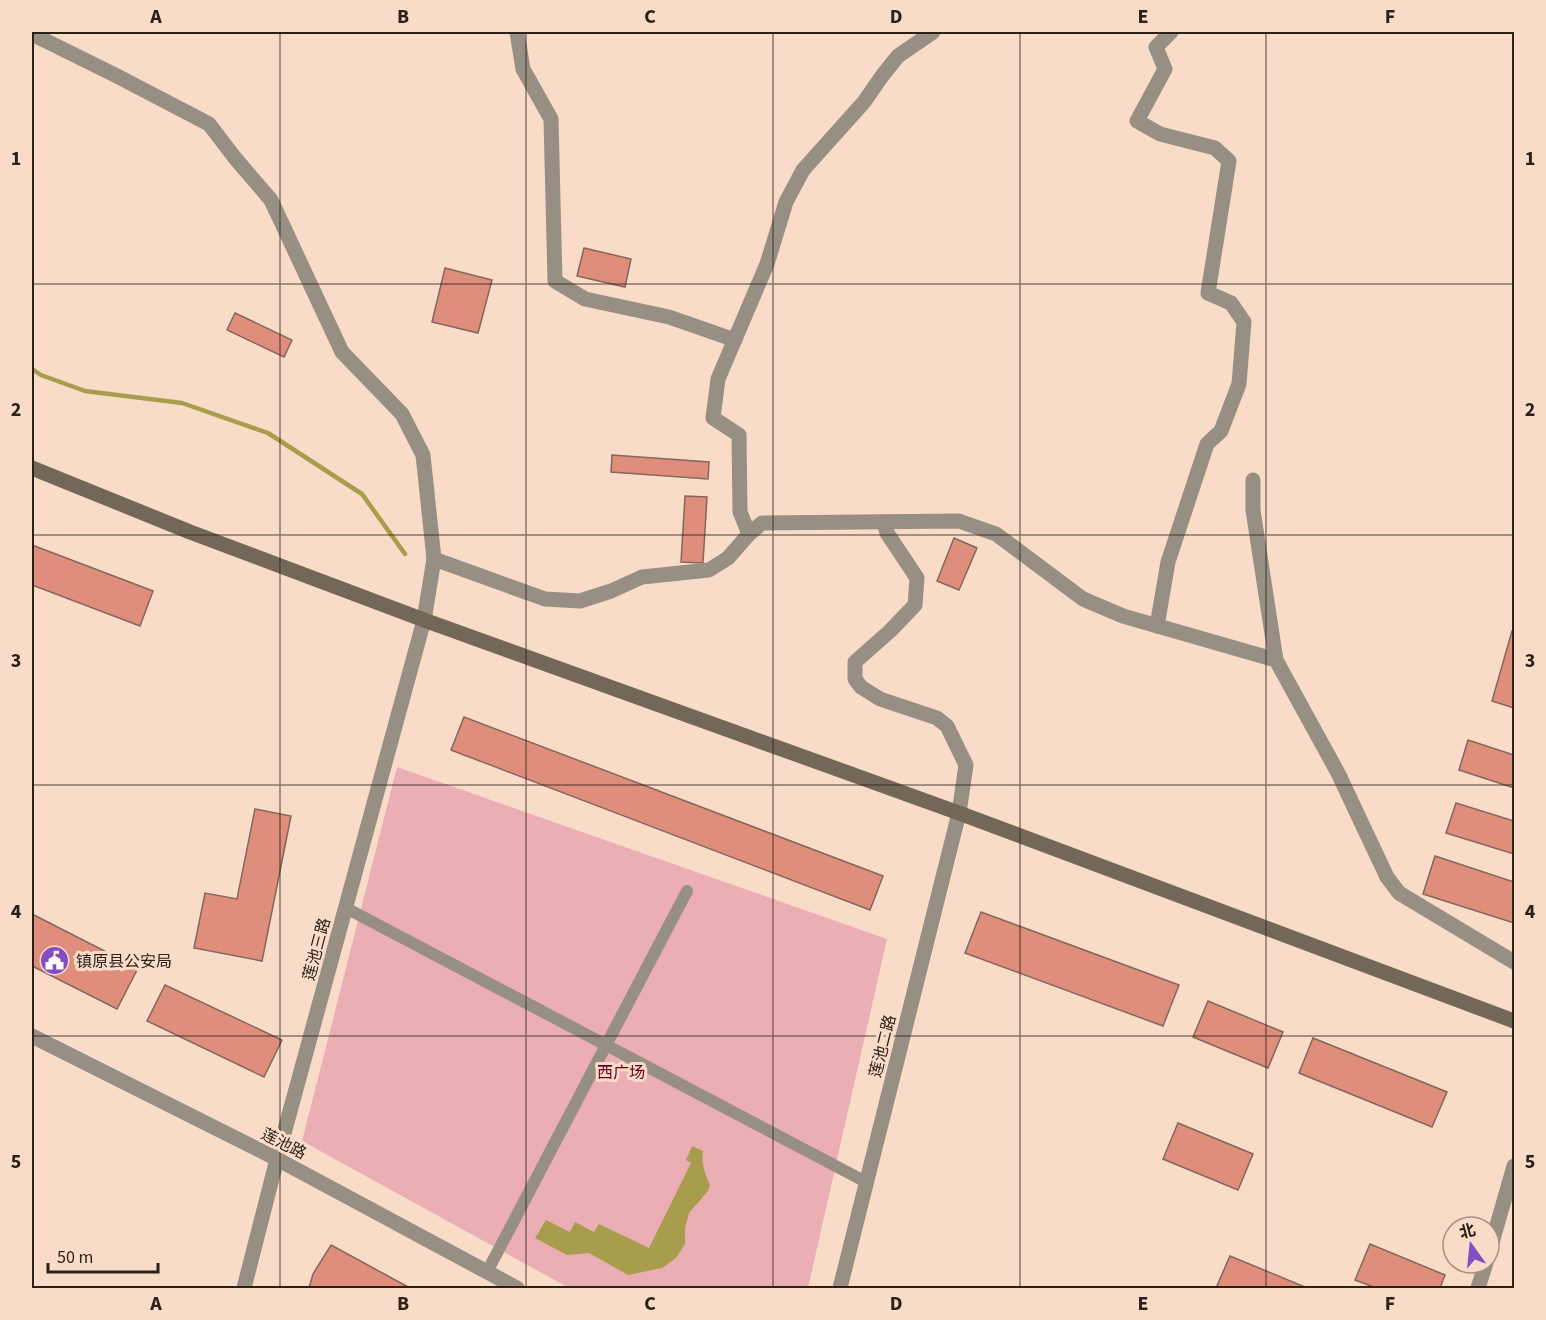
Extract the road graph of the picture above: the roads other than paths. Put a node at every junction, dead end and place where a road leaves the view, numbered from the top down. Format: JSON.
{"nodes":[{"id":1,"x":517,"y":32,"type":"edge"},
{"id":2,"x":933,"y":32,"type":"edge"},
{"id":3,"x":1171,"y":32,"type":"edge"},
{"id":4,"x":32,"y":34,"type":"edge"},
{"id":5,"x":735,"y":340,"type":"junction"},
{"id":6,"x":32,"y":468,"type":"edge"},
{"id":7,"x":1253,"y":480,"type":"dead end"},
{"id":8,"x":884,"y":522,"type":"junction"},
{"id":9,"x":749,"y":534,"type":"junction"},
{"id":10,"x":434,"y":559,"type":"junction"},
{"id":11,"x":424,"y":620,"type":"junction"},
{"id":12,"x":1157,"y":626,"type":"junction"},
{"id":13,"x":1276,"y":660,"type":"junction"},
{"id":14,"x":959,"y":813,"type":"junction"},
{"id":15,"x":687,"y":891,"type":"dead end"},
{"id":16,"x":346,"y":908,"type":"junction"},
{"id":17,"x":1515,"y":962,"type":"edge"},
{"id":18,"x":1515,"y":1021,"type":"edge"},
{"id":19,"x":32,"y":1036,"type":"edge"},
{"id":20,"x":606,"y":1045,"type":"junction"},
{"id":21,"x":278,"y":1159,"type":"junction"},
{"id":22,"x":1515,"y":1166,"type":"edge"},
{"id":23,"x":866,"y":1182,"type":"junction"},
{"id":24,"x":1500,"y":1215,"type":"edge"},
{"id":25,"x":487,"y":1272,"type":"junction"},
{"id":26,"x":244,"y":1288,"type":"edge"},
{"id":27,"x":518,"y":1288,"type":"edge"},
{"id":28,"x":840,"y":1288,"type":"edge"}],
"edges":[{"from":1,"to":5,"type":"street"},
{"from":2,"to":5,"type":"street"},
{"from":3,"to":12,"type":"street"},
{"from":4,"to":10,"type":"street","name":"莲池三路"},
{"from":5,"to":9,"type":"street"},
{"from":6,"to":11,"type":"main road"},
{"from":7,"to":13,"type":"street"},
{"from":8,"to":9,"type":"street"},
{"from":8,"to":12,"type":"street"},
{"from":8,"to":14,"type":"street","name":"莲池二路"},
{"from":9,"to":10,"type":"street"},
{"from":10,"to":11,"type":"street","name":"莲池三路"},
{"from":11,"to":14,"type":"main road"},
{"from":11,"to":16,"type":"street","name":"莲池三路"},
{"from":12,"to":13,"type":"street"},
{"from":13,"to":17,"type":"street"},
{"from":14,"to":18,"type":"main road"},
{"from":14,"to":23,"type":"street","name":"莲池二路"},
{"from":15,"to":20,"type":"street"},
{"from":16,"to":20,"type":"street"},
{"from":16,"to":21,"type":"street","name":"莲池三路"},
{"from":19,"to":21,"type":"street","name":"莲池路"},
{"from":20,"to":23,"type":"street"},
{"from":20,"to":25,"type":"street"},
{"from":21,"to":25,"type":"street","name":"莲池路"},
{"from":21,"to":26,"type":"street","name":"莲池三路"},
{"from":22,"to":24,"type":"street"},
{"from":23,"to":28,"type":"street","name":"莲池二路"},
{"from":25,"to":27,"type":"street","name":"莲池路"}]}
